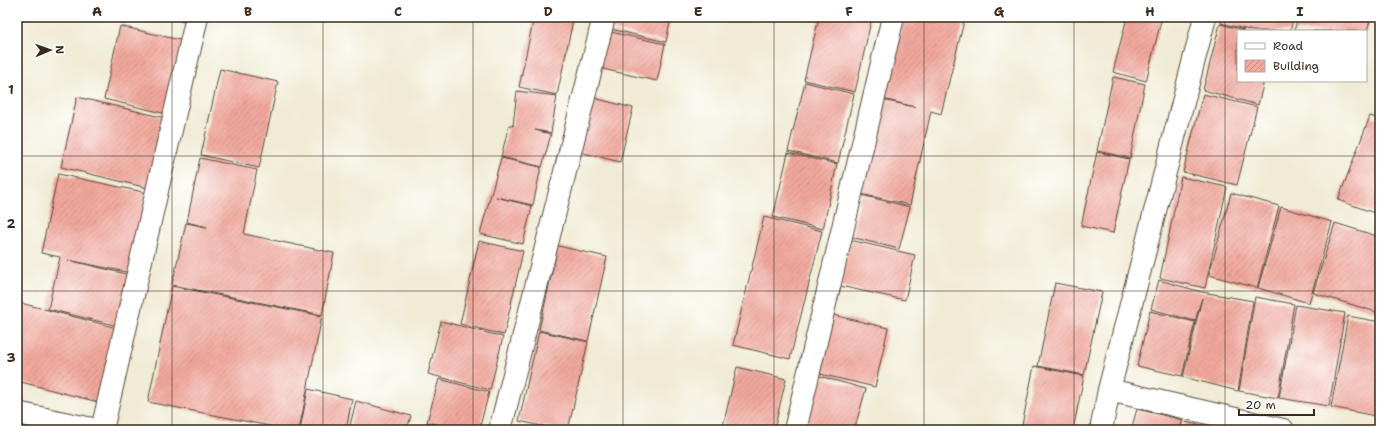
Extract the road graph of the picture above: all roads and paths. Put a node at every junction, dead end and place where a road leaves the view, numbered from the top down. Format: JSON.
{"nodes":[{"id":1,"x":197,"y":17,"type":"edge"},
{"id":2,"x":604,"y":17,"type":"edge"},
{"id":3,"x":893,"y":17,"type":"edge"},
{"id":4,"x":1205,"y":17,"type":"edge"},
{"id":5,"x":1109,"y":390,"type":"junction"},
{"id":6,"x":17,"y":413,"type":"edge"},
{"id":7,"x":97,"y":430,"type":"edge"},
{"id":8,"x":102,"y":430,"type":"edge"},
{"id":9,"x":500,"y":430,"type":"edge"},
{"id":10,"x":795,"y":430,"type":"edge"},
{"id":11,"x":1101,"y":430,"type":"edge"},
{"id":12,"x":1283,"y":430,"type":"edge"}],
"edges":[{"from":1,"to":8,"type":"street"},
{"from":2,"to":9,"type":"street"},
{"from":3,"to":10,"type":"street"},
{"from":4,"to":5,"type":"street"},
{"from":5,"to":11,"type":"street"},
{"from":5,"to":12,"type":"street"},
{"from":6,"to":7,"type":"street"}]}
